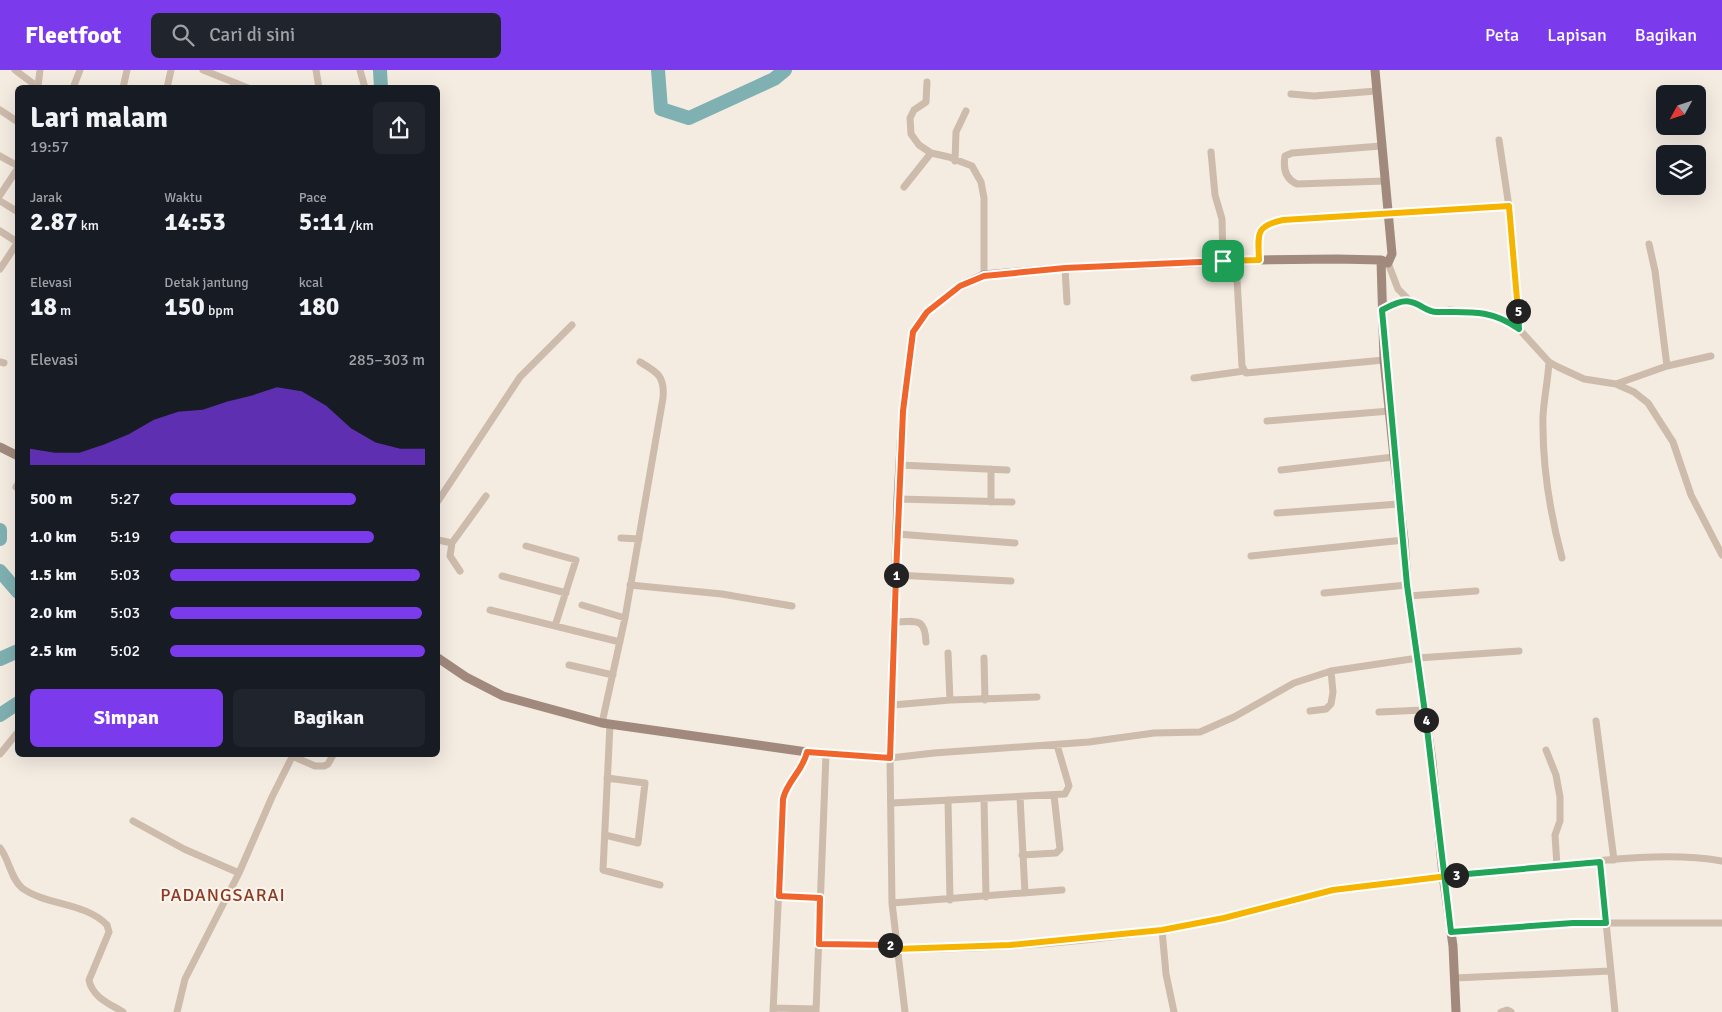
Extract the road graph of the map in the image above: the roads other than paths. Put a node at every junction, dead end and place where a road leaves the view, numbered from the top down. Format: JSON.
{"nodes":[{"id":1,"x":15,"y":70,"type":"edge"},
{"id":2,"x":40,"y":70,"type":"edge"},
{"id":3,"x":80,"y":70,"type":"edge"},
{"id":4,"x":127,"y":70,"type":"edge"},
{"id":5,"x":171,"y":70,"type":"edge"},
{"id":6,"x":203,"y":70,"type":"edge"},
{"id":7,"x":316,"y":70,"type":"edge"},
{"id":8,"x":360,"y":70,"type":"edge"},
{"id":9,"x":1375,"y":70,"type":"edge"},
{"id":10,"x":927,"y":82,"type":"dead end"},
{"id":11,"x":36,"y":85,"type":"edge"},
{"id":12,"x":39,"y":85,"type":"edge"},
{"id":13,"x":75,"y":85,"type":"edge"},
{"id":14,"x":124,"y":85,"type":"edge"},
{"id":15,"x":168,"y":85,"type":"edge"},
{"id":16,"x":240,"y":85,"type":"edge"},
{"id":17,"x":318,"y":85,"type":"edge"},
{"id":18,"x":363,"y":85,"type":"edge"},
{"id":19,"x":1376,"y":91,"type":"junction"},
{"id":20,"x":1291,"y":94,"type":"dead end"},
{"id":21,"x":0,"y":110,"type":"edge"},
{"id":22,"x":966,"y":111,"type":"dead end"},
{"id":23,"x":15,"y":120,"type":"edge"},
{"id":24,"x":1499,"y":140,"type":"dead end"},
{"id":25,"x":1382,"y":146,"type":"junction"},
{"id":26,"x":1211,"y":152,"type":"dead end"},
{"id":27,"x":931,"y":153,"type":"junction"},
{"id":28,"x":0,"y":156,"type":"edge"},
{"id":29,"x":955,"y":161,"type":"junction"},
{"id":30,"x":15,"y":165,"type":"edge"},
{"id":31,"x":15,"y":172,"type":"edge"},
{"id":32,"x":1385,"y":181,"type":"junction"},
{"id":33,"x":904,"y":187,"type":"dead end"},
{"id":34,"x":0,"y":195,"type":"edge"},
{"id":35,"x":0,"y":201,"type":"edge"},
{"id":36,"x":1509,"y":206,"type":"junction"},
{"id":37,"x":15,"y":210,"type":"edge"},
{"id":38,"x":1389,"y":213,"type":"junction"},
{"id":39,"x":0,"y":231,"type":"edge"},
{"id":40,"x":15,"y":241,"type":"edge"},
{"id":41,"x":1649,"y":244,"type":"dead end"},
{"id":42,"x":15,"y":245,"type":"edge"},
{"id":43,"x":1259,"y":260,"type":"junction"},
{"id":44,"x":1223,"y":261,"type":"junction"},
{"id":45,"x":1236,"y":262,"type":"junction"},
{"id":46,"x":1385,"y":262,"type":"junction"},
{"id":47,"x":1065,"y":268,"type":"junction"},
{"id":48,"x":0,"y":269,"type":"edge"},
{"id":49,"x":984,"y":276,"type":"junction"},
{"id":50,"x":1068,"y":302,"type":"dead end"},
{"id":51,"x":1411,"y":302,"type":"junction"},
{"id":52,"x":1382,"y":310,"type":"junction"},
{"id":53,"x":572,"y":325,"type":"dead end"},
{"id":54,"x":1519,"y":329,"type":"junction"},
{"id":55,"x":1711,"y":356,"type":"dead end"},
{"id":56,"x":1384,"y":360,"type":"junction"},
{"id":57,"x":640,"y":362,"type":"dead end"},
{"id":58,"x":1549,"y":362,"type":"junction"},
{"id":59,"x":1667,"y":366,"type":"junction"},
{"id":60,"x":1244,"y":371,"type":"junction"},
{"id":61,"x":1194,"y":378,"type":"dead end"},
{"id":62,"x":1616,"y":384,"type":"junction"},
{"id":63,"x":1390,"y":411,"type":"junction"},
{"id":64,"x":1267,"y":421,"type":"dead end"},
{"id":65,"x":0,"y":447,"type":"edge"},
{"id":66,"x":15,"y":454,"type":"edge"},
{"id":67,"x":1394,"y":457,"type":"junction"},
{"id":68,"x":900,"y":465,"type":"junction"},
{"id":69,"x":991,"y":469,"type":"junction"},
{"id":70,"x":1007,"y":470,"type":"dead end"},
{"id":71,"x":1281,"y":470,"type":"dead end"},
{"id":72,"x":486,"y":496,"type":"dead end"},
{"id":73,"x":440,"y":498,"type":"edge"},
{"id":74,"x":898,"y":499,"type":"junction"},
{"id":75,"x":991,"y":502,"type":"junction"},
{"id":76,"x":1012,"y":502,"type":"dead end"},
{"id":77,"x":1399,"y":504,"type":"junction"},
{"id":78,"x":1277,"y":513,"type":"dead end"},
{"id":79,"x":897,"y":534,"type":"junction"},
{"id":80,"x":621,"y":538,"type":"dead end"},
{"id":81,"x":639,"y":539,"type":"junction"},
{"id":82,"x":440,"y":540,"type":"edge"},
{"id":83,"x":1404,"y":540,"type":"junction"},
{"id":84,"x":1015,"y":542,"type":"dead end"},
{"id":85,"x":452,"y":543,"type":"junction"},
{"id":86,"x":526,"y":546,"type":"dead end"},
{"id":87,"x":1722,"y":555,"type":"edge"},
{"id":88,"x":1251,"y":556,"type":"dead end"},
{"id":89,"x":1562,"y":558,"type":"dead end"},
{"id":90,"x":460,"y":571,"type":"dead end"},
{"id":91,"x":896,"y":575,"type":"junction"},
{"id":92,"x":502,"y":576,"type":"dead end"},
{"id":93,"x":1012,"y":580,"type":"dead end"},
{"id":94,"x":630,"y":585,"type":"junction"},
{"id":95,"x":1407,"y":585,"type":"junction"},
{"id":96,"x":1476,"y":592,"type":"dead end"},
{"id":97,"x":566,"y":593,"type":"junction"},
{"id":98,"x":1324,"y":593,"type":"dead end"},
{"id":99,"x":1409,"y":596,"type":"junction"},
{"id":100,"x":582,"y":605,"type":"dead end"},
{"id":101,"x":792,"y":606,"type":"dead end"},
{"id":102,"x":490,"y":610,"type":"dead end"},
{"id":103,"x":625,"y":618,"type":"junction"},
{"id":104,"x":896,"y":622,"type":"junction"},
{"id":105,"x":556,"y":626,"type":"junction"},
{"id":106,"x":620,"y":642,"type":"junction"},
{"id":107,"x":926,"y":642,"type":"dead end"},
{"id":108,"x":1519,"y":651,"type":"dead end"},
{"id":109,"x":948,"y":653,"type":"dead end"},
{"id":110,"x":984,"y":658,"type":"dead end"},
{"id":111,"x":1418,"y":658,"type":"junction"},
{"id":112,"x":440,"y":659,"type":"edge"},
{"id":113,"x":569,"y":665,"type":"dead end"},
{"id":114,"x":1332,"y":671,"type":"junction"},
{"id":115,"x":613,"y":674,"type":"junction"},
{"id":116,"x":1037,"y":697,"type":"dead end"},
{"id":117,"x":950,"y":700,"type":"junction"},
{"id":118,"x":985,"y":700,"type":"junction"},
{"id":119,"x":893,"y":705,"type":"junction"},
{"id":120,"x":1424,"y":710,"type":"junction"},
{"id":121,"x":1310,"y":711,"type":"dead end"},
{"id":122,"x":1379,"y":712,"type":"dead end"},
{"id":123,"x":1596,"y":721,"type":"dead end"},
{"id":124,"x":606,"y":724,"type":"junction"},
{"id":125,"x":15,"y":736,"type":"edge"},
{"id":126,"x":1057,"y":745,"type":"junction"},
{"id":127,"x":1546,"y":750,"type":"dead end"},
{"id":128,"x":807,"y":752,"type":"junction"},
{"id":129,"x":0,"y":754,"type":"edge"},
{"id":130,"x":826,"y":754,"type":"junction"},
{"id":131,"x":292,"y":757,"type":"edge"},
{"id":132,"x":295,"y":757,"type":"edge"},
{"id":133,"x":331,"y":757,"type":"edge"},
{"id":134,"x":890,"y":758,"type":"junction"},
{"id":135,"x":607,"y":778,"type":"junction"},
{"id":136,"x":1054,"y":795,"type":"junction"},
{"id":137,"x":1020,"y":797,"type":"junction"},
{"id":138,"x":984,"y":799,"type":"junction"},
{"id":139,"x":948,"y":800,"type":"junction"},
{"id":140,"x":892,"y":803,"type":"junction"},
{"id":141,"x":134,"y":821,"type":"dead end"},
{"id":142,"x":605,"y":835,"type":"junction"},
{"id":143,"x":0,"y":848,"type":"edge"},
{"id":144,"x":1022,"y":855,"type":"junction"},
{"id":145,"x":1614,"y":860,"type":"junction"},
{"id":146,"x":1722,"y":861,"type":"edge"},
{"id":147,"x":1600,"y":862,"type":"junction"},
{"id":148,"x":1557,"y":866,"type":"junction"},
{"id":149,"x":239,"y":873,"type":"junction"},
{"id":150,"x":1443,"y":876,"type":"junction"},
{"id":151,"x":660,"y":885,"type":"dead end"},
{"id":152,"x":1062,"y":890,"type":"dead end"},
{"id":153,"x":1024,"y":893,"type":"junction"},
{"id":154,"x":779,"y":896,"type":"junction"},
{"id":155,"x":986,"y":897,"type":"junction"},
{"id":156,"x":820,"y":898,"type":"junction"},
{"id":157,"x":950,"y":900,"type":"junction"},
{"id":158,"x":892,"y":903,"type":"junction"},
{"id":159,"x":1606,"y":923,"type":"junction"},
{"id":160,"x":1722,"y":923,"type":"edge"},
{"id":161,"x":1162,"y":930,"type":"junction"},
{"id":162,"x":1451,"y":932,"type":"junction"},
{"id":163,"x":819,"y":944,"type":"junction"},
{"id":164,"x":896,"y":947,"type":"junction"},
{"id":165,"x":1610,"y":971,"type":"junction"},
{"id":166,"x":1455,"y":978,"type":"junction"},
{"id":167,"x":773,"y":1010,"type":"edge"},
{"id":168,"x":816,"y":1011,"type":"edge"},
{"id":169,"x":123,"y":1012,"type":"edge"},
{"id":170,"x":177,"y":1012,"type":"edge"},
{"id":171,"x":905,"y":1012,"type":"edge"},
{"id":172,"x":1174,"y":1012,"type":"edge"},
{"id":173,"x":1456,"y":1012,"type":"edge"},
{"id":174,"x":1501,"y":1012,"type":"edge"},
{"id":175,"x":1511,"y":1012,"type":"edge"},
{"id":176,"x":1615,"y":1012,"type":"edge"}],
"edges":[{"from":1,"to":11,"type":"street"},
{"from":2,"to":12,"type":"street"},
{"from":3,"to":13,"type":"street"},
{"from":4,"to":14,"type":"street"},
{"from":5,"to":15,"type":"street"},
{"from":6,"to":16,"type":"street"},
{"from":7,"to":17,"type":"street"},
{"from":8,"to":18,"type":"street"},
{"from":9,"to":19,"type":"street"},
{"from":10,"to":27,"type":"street"},
{"from":19,"to":20,"type":"street"},
{"from":19,"to":25,"type":"street"},
{"from":21,"to":23,"type":"street"},
{"from":22,"to":29,"type":"street"},
{"from":24,"to":36,"type":"street"},
{"from":25,"to":32,"type":"street"},
{"from":25,"to":32,"type":"street"},
{"from":26,"to":44,"type":"street"},
{"from":27,"to":29,"type":"street"},
{"from":27,"to":33,"type":"street"},
{"from":28,"to":30,"type":"street"},
{"from":29,"to":49,"type":"street"},
{"from":31,"to":34,"type":"street"},
{"from":32,"to":38,"type":"street"},
{"from":35,"to":37,"type":"street"},
{"from":36,"to":38,"type":"street"},
{"from":36,"to":54,"type":"street"},
{"from":38,"to":43,"type":"street"},
{"from":38,"to":46,"type":"street"},
{"from":39,"to":40,"type":"street"},
{"from":41,"to":59,"type":"street"},
{"from":42,"to":48,"type":"street"},
{"from":43,"to":45,"type":"street"},
{"from":43,"to":46,"type":"street"},
{"from":44,"to":45,"type":"street"},
{"from":44,"to":47,"type":"street"},
{"from":45,"to":60,"type":"street"},
{"from":46,"to":51,"type":"street"},
{"from":46,"to":52,"type":"street"},
{"from":47,"to":49,"type":"street"},
{"from":47,"to":50,"type":"street"},
{"from":49,"to":68,"type":"street"},
{"from":51,"to":52,"type":"street"},
{"from":51,"to":54,"type":"street"},
{"from":52,"to":56,"type":"street"},
{"from":53,"to":73,"type":"street"},
{"from":54,"to":58,"type":"street"},
{"from":55,"to":59,"type":"street"},
{"from":56,"to":60,"type":"street"},
{"from":56,"to":63,"type":"street"},
{"from":57,"to":81,"type":"street"},
{"from":58,"to":62,"type":"street"},
{"from":58,"to":89,"type":"street"},
{"from":59,"to":62,"type":"street"},
{"from":60,"to":61,"type":"street"},
{"from":62,"to":87,"type":"street"},
{"from":63,"to":64,"type":"street"},
{"from":63,"to":67,"type":"street"},
{"from":65,"to":66,"type":"street"},
{"from":67,"to":71,"type":"street"},
{"from":67,"to":77,"type":"street"},
{"from":68,"to":69,"type":"street"},
{"from":68,"to":74,"type":"street"},
{"from":69,"to":70,"type":"street"},
{"from":69,"to":75,"type":"street"},
{"from":72,"to":85,"type":"street"},
{"from":74,"to":75,"type":"street"},
{"from":74,"to":79,"type":"street"},
{"from":75,"to":76,"type":"street"},
{"from":77,"to":78,"type":"street"},
{"from":77,"to":83,"type":"street"},
{"from":79,"to":84,"type":"street"},
{"from":79,"to":91,"type":"street"},
{"from":80,"to":81,"type":"street"},
{"from":81,"to":94,"type":"street"},
{"from":82,"to":85,"type":"street"},
{"from":83,"to":88,"type":"street"},
{"from":83,"to":95,"type":"street"},
{"from":85,"to":90,"type":"street"},
{"from":86,"to":97,"type":"street"},
{"from":91,"to":93,"type":"street"},
{"from":91,"to":104,"type":"street"},
{"from":92,"to":97,"type":"street"},
{"from":94,"to":101,"type":"street"},
{"from":94,"to":103,"type":"street"},
{"from":95,"to":98,"type":"street"},
{"from":95,"to":99,"type":"street"},
{"from":96,"to":99,"type":"street"},
{"from":97,"to":105,"type":"street"},
{"from":99,"to":111,"type":"street"},
{"from":100,"to":103,"type":"street"},
{"from":102,"to":105,"type":"street"},
{"from":103,"to":106,"type":"street"},
{"from":104,"to":107,"type":"street"},
{"from":104,"to":119,"type":"street"},
{"from":105,"to":106,"type":"street"},
{"from":106,"to":115,"type":"street"},
{"from":108,"to":111,"type":"street"},
{"from":109,"to":117,"type":"street"},
{"from":110,"to":118,"type":"street"},
{"from":111,"to":114,"type":"street"},
{"from":111,"to":120,"type":"street"},
{"from":112,"to":124,"type":"street"},
{"from":113,"to":115,"type":"street"},
{"from":114,"to":121,"type":"street"},
{"from":114,"to":126,"type":"street"},
{"from":115,"to":124,"type":"street"},
{"from":116,"to":118,"type":"street"},
{"from":117,"to":118,"type":"street"},
{"from":117,"to":119,"type":"street"},
{"from":119,"to":134,"type":"street"},
{"from":120,"to":122,"type":"street"},
{"from":120,"to":150,"type":"street"},
{"from":123,"to":145,"type":"street"},
{"from":124,"to":128,"type":"street"},
{"from":124,"to":135,"type":"street"},
{"from":125,"to":129,"type":"street"},
{"from":126,"to":134,"type":"street"},
{"from":126,"to":136,"type":"street"},
{"from":127,"to":148,"type":"street"},
{"from":128,"to":130,"type":"street"},
{"from":128,"to":154,"type":"street"},
{"from":130,"to":134,"type":"street"},
{"from":130,"to":156,"type":"street"},
{"from":131,"to":149,"type":"street"},
{"from":132,"to":133,"type":"street"},
{"from":134,"to":140,"type":"street"},
{"from":135,"to":142,"type":"street"},
{"from":135,"to":142,"type":"street"},
{"from":136,"to":137,"type":"street"},
{"from":136,"to":144,"type":"street"},
{"from":137,"to":138,"type":"street"},
{"from":137,"to":144,"type":"street"},
{"from":138,"to":139,"type":"street"},
{"from":138,"to":155,"type":"street"},
{"from":139,"to":140,"type":"street"},
{"from":139,"to":157,"type":"street"},
{"from":140,"to":158,"type":"street"},
{"from":141,"to":149,"type":"street"},
{"from":142,"to":151,"type":"street"},
{"from":143,"to":169,"type":"street"},
{"from":144,"to":153,"type":"street"},
{"from":145,"to":146,"type":"street"},
{"from":145,"to":147,"type":"street"},
{"from":147,"to":148,"type":"street"},
{"from":147,"to":159,"type":"street"},
{"from":148,"to":150,"type":"street"},
{"from":149,"to":170,"type":"street"},
{"from":150,"to":161,"type":"street"},
{"from":150,"to":162,"type":"street"},
{"from":152,"to":153,"type":"street"},
{"from":153,"to":155,"type":"street"},
{"from":154,"to":156,"type":"street"},
{"from":154,"to":167,"type":"street"},
{"from":155,"to":157,"type":"street"},
{"from":156,"to":163,"type":"street"},
{"from":157,"to":158,"type":"street"},
{"from":158,"to":164,"type":"street"},
{"from":159,"to":160,"type":"street"},
{"from":159,"to":162,"type":"street"},
{"from":159,"to":165,"type":"street"},
{"from":161,"to":164,"type":"street"},
{"from":161,"to":172,"type":"street"},
{"from":162,"to":166,"type":"street"},
{"from":163,"to":164,"type":"street"},
{"from":163,"to":168,"type":"street"},
{"from":164,"to":171,"type":"street"},
{"from":165,"to":166,"type":"street"},
{"from":165,"to":176,"type":"street"},
{"from":166,"to":173,"type":"street"},
{"from":167,"to":168,"type":"street"},
{"from":174,"to":175,"type":"street"}]}
